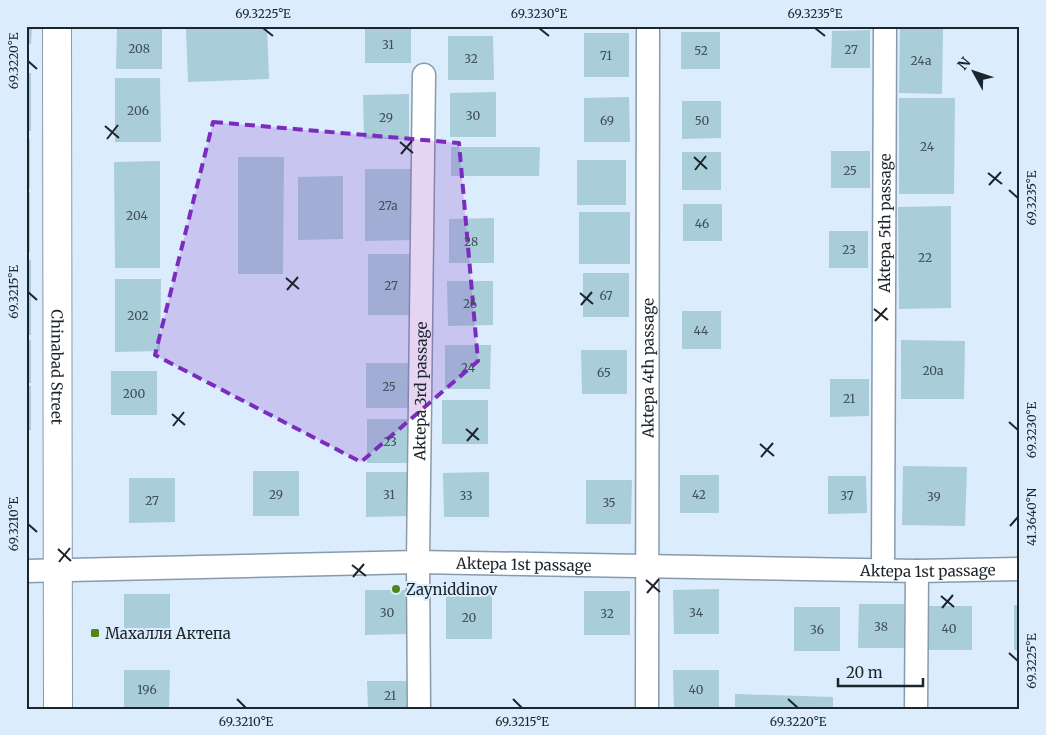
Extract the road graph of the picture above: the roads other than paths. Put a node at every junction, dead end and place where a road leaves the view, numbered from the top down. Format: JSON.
{"nodes":[{"id":1,"x":57,"y":26,"type":"edge"},
{"id":2,"x":648,"y":26,"type":"edge"},
{"id":3,"x":886,"y":26,"type":"edge"},
{"id":4,"x":424,"y":75,"type":"dead end"},
{"id":5,"x":418,"y":562,"type":"junction"},
{"id":6,"x":648,"y":566,"type":"junction"},
{"id":7,"x":883,"y":569,"type":"junction"},
{"id":8,"x":1020,"y":569,"type":"edge"},
{"id":9,"x":26,"y":571,"type":"edge"},
{"id":10,"x":58,"y":571,"type":"junction"},
{"id":11,"x":917,"y":571,"type":"junction"},
{"id":12,"x":58,"y":709,"type":"edge"},
{"id":13,"x":420,"y":709,"type":"edge"},
{"id":14,"x":647,"y":709,"type":"edge"},
{"id":15,"x":916,"y":709,"type":"edge"}],
"edges":[{"from":1,"to":10,"type":"street","name":"Chinabad Street"},
{"from":2,"to":6,"type":"street","name":"Aktepa 4th passage"},
{"from":3,"to":7,"type":"street","name":"Aktepa 5th passage"},
{"from":4,"to":5,"type":"street","name":"Aktepa 3rd passage"},
{"from":5,"to":6,"type":"street","name":"Aktepa 1st passage"},
{"from":5,"to":10,"type":"street","name":"Aktepa 1st passage"},
{"from":5,"to":13,"type":"street","name":"Aktepa 3rd passage"},
{"from":6,"to":7,"type":"street","name":"Aktepa 1st passage"},
{"from":6,"to":14,"type":"street","name":"Aktepa 4th passage"},
{"from":7,"to":11,"type":"street","name":"Aktepa 1st passage"},
{"from":8,"to":11,"type":"street","name":"Aktepa 1st passage"},
{"from":9,"to":10,"type":"street","name":"Aktepa 1st passage"},
{"from":10,"to":12,"type":"street","name":"Chinabad Street"},
{"from":11,"to":15,"type":"street"}]}
